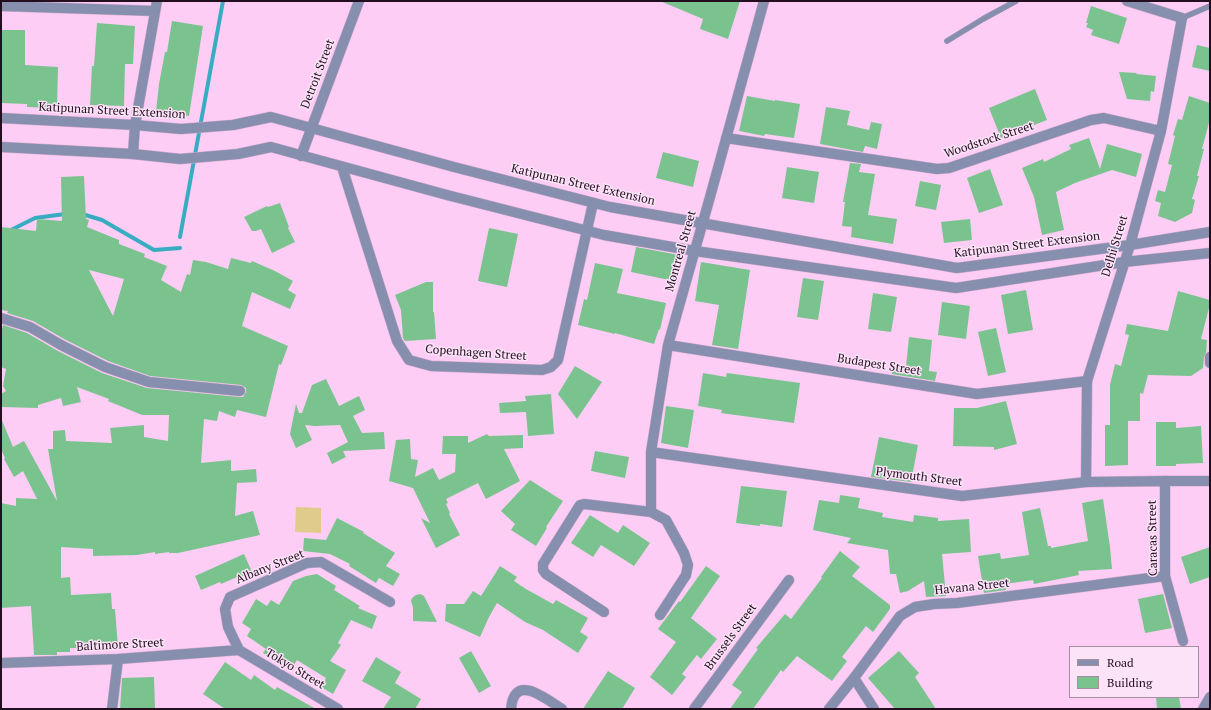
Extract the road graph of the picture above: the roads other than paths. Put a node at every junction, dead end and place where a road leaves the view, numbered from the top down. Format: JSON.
{"nodes":[{"id":1,"x":359,"y":1,"type":"edge"},
{"id":2,"x":764,"y":1,"type":"edge"},
{"id":3,"x":1016,"y":1,"type":"edge"},
{"id":4,"x":1127,"y":1,"type":"edge"},
{"id":5,"x":1,"y":6,"type":"edge"},
{"id":6,"x":156,"y":6,"type":"edge"},
{"id":7,"x":1210,"y":6,"type":"edge"},
{"id":8,"x":1182,"y":18,"type":"junction"},
{"id":9,"x":947,"y":41,"type":"dead end"},
{"id":10,"x":1,"y":118,"type":"edge"},
{"id":11,"x":135,"y":125,"type":"junction"},
{"id":12,"x":311,"y":128,"type":"junction"},
{"id":13,"x":1161,"y":131,"type":"junction"},
{"id":14,"x":726,"y":138,"type":"junction"},
{"id":15,"x":1,"y":147,"type":"edge"},
{"id":16,"x":134,"y":154,"type":"junction"},
{"id":17,"x":301,"y":156,"type":"junction"},
{"id":18,"x":342,"y":167,"type":"junction"},
{"id":19,"x":593,"y":203,"type":"junction"},
{"id":20,"x":703,"y":223,"type":"junction"},
{"id":21,"x":586,"y":231,"type":"junction"},
{"id":22,"x":1210,"y":232,"type":"edge"},
{"id":23,"x":1130,"y":246,"type":"junction"},
{"id":24,"x":695,"y":251,"type":"junction"},
{"id":25,"x":1210,"y":253,"type":"edge"},
{"id":26,"x":1124,"y":262,"type":"junction"},
{"id":27,"x":1,"y":318,"type":"edge"},
{"id":28,"x":668,"y":345,"type":"junction"},
{"id":29,"x":1210,"y":357,"type":"edge"},
{"id":30,"x":1210,"y":363,"type":"edge"},
{"id":31,"x":1087,"y":381,"type":"junction"},
{"id":32,"x":240,"y":391,"type":"dead end"},
{"id":33,"x":651,"y":452,"type":"junction"},
{"id":34,"x":1210,"y":480,"type":"edge"},
{"id":35,"x":1165,"y":481,"type":"junction"},
{"id":36,"x":1086,"y":482,"type":"junction"},
{"id":37,"x":651,"y":512,"type":"junction"},
{"id":38,"x":1165,"y":576,"type":"junction"},
{"id":39,"x":788,"y":580,"type":"dead end"},
{"id":40,"x":390,"y":602,"type":"dead end"},
{"id":41,"x":604,"y":612,"type":"dead end"},
{"id":42,"x":660,"y":615,"type":"dead end"},
{"id":43,"x":1182,"y":641,"type":"dead end"},
{"id":44,"x":239,"y":650,"type":"junction"},
{"id":45,"x":118,"y":659,"type":"junction"},
{"id":46,"x":1,"y":663,"type":"edge"},
{"id":47,"x":854,"y":678,"type":"junction"},
{"id":48,"x":1210,"y":697,"type":"edge"},
{"id":49,"x":112,"y":709,"type":"edge"},
{"id":50,"x":338,"y":709,"type":"edge"},
{"id":51,"x":511,"y":709,"type":"edge"},
{"id":52,"x":562,"y":709,"type":"edge"},
{"id":53,"x":694,"y":709,"type":"edge"},
{"id":54,"x":829,"y":709,"type":"edge"},
{"id":55,"x":874,"y":709,"type":"edge"},
{"id":56,"x":1203,"y":709,"type":"edge"}],
"edges":[{"from":1,"to":12,"type":"street","name":"Detroit Street"},
{"from":2,"to":14,"type":"street","name":"Montreal Street"},
{"from":3,"to":9,"type":"lane"},
{"from":4,"to":8,"type":"street"},
{"from":5,"to":6,"type":"street"},
{"from":6,"to":11,"type":"street"},
{"from":7,"to":8,"type":"lane"},
{"from":8,"to":13,"type":"street","name":"Delhi Street"},
{"from":10,"to":11,"type":"street","name":"Katipunan Street Extension"},
{"from":11,"to":12,"type":"street","name":"Katipunan Street Extension"},
{"from":11,"to":16,"type":"street"},
{"from":12,"to":17,"type":"street","name":"Detroit Street"},
{"from":12,"to":19,"type":"street","name":"Katipunan Street Extension"},
{"from":13,"to":14,"type":"street","name":"Woodstock Street"},
{"from":13,"to":23,"type":"street","name":"Delhi Street"},
{"from":14,"to":20,"type":"street","name":"Montreal Street"},
{"from":15,"to":16,"type":"street"},
{"from":16,"to":17,"type":"street"},
{"from":17,"to":18,"type":"street"},
{"from":18,"to":21,"type":"street"},
{"from":18,"to":21,"type":"street","name":"Copenhagen Street"},
{"from":19,"to":20,"type":"street","name":"Katipunan Street Extension"},
{"from":19,"to":21,"type":"street","name":"Copenhagen Street"},
{"from":20,"to":23,"type":"street","name":"Katipunan Street Extension"},
{"from":20,"to":24,"type":"street","name":"Montreal Street"},
{"from":21,"to":24,"type":"street"},
{"from":22,"to":23,"type":"street","name":"Katipunan Street Extension"},
{"from":23,"to":26,"type":"street","name":"Delhi Street"},
{"from":24,"to":26,"type":"street"},
{"from":24,"to":28,"type":"street","name":"Montreal Street"},
{"from":25,"to":26,"type":"street"},
{"from":26,"to":31,"type":"street","name":"Delhi Street"},
{"from":27,"to":32,"type":"street"},
{"from":28,"to":31,"type":"street","name":"Budapest Street"},
{"from":28,"to":33,"type":"street","name":"Montreal Street"},
{"from":29,"to":30,"type":"street"},
{"from":31,"to":36,"type":"street","name":"Delhi Street"},
{"from":33,"to":36,"type":"street","name":"Plymouth Street"},
{"from":33,"to":37,"type":"street","name":"Montreal Street"},
{"from":34,"to":35,"type":"street","name":"Plymouth Street"},
{"from":35,"to":36,"type":"street","name":"Plymouth Street"},
{"from":35,"to":38,"type":"street","name":"Caracas Street"},
{"from":37,"to":41,"type":"street"},
{"from":37,"to":42,"type":"street"},
{"from":38,"to":43,"type":"street","name":"Caracas Street"},
{"from":38,"to":47,"type":"street","name":"Havana Street"},
{"from":39,"to":53,"type":"street","name":"Brussels Street"},
{"from":40,"to":44,"type":"street","name":"Albany Street"},
{"from":44,"to":45,"type":"street","name":"Baltimore Street"},
{"from":44,"to":50,"type":"street","name":"Tokyo Street"},
{"from":45,"to":46,"type":"street","name":"Baltimore Street"},
{"from":45,"to":49,"type":"street"},
{"from":47,"to":54,"type":"street","name":"Havana Street"},
{"from":47,"to":55,"type":"street"},
{"from":48,"to":56,"type":"street"},
{"from":51,"to":52,"type":"street"}]}
